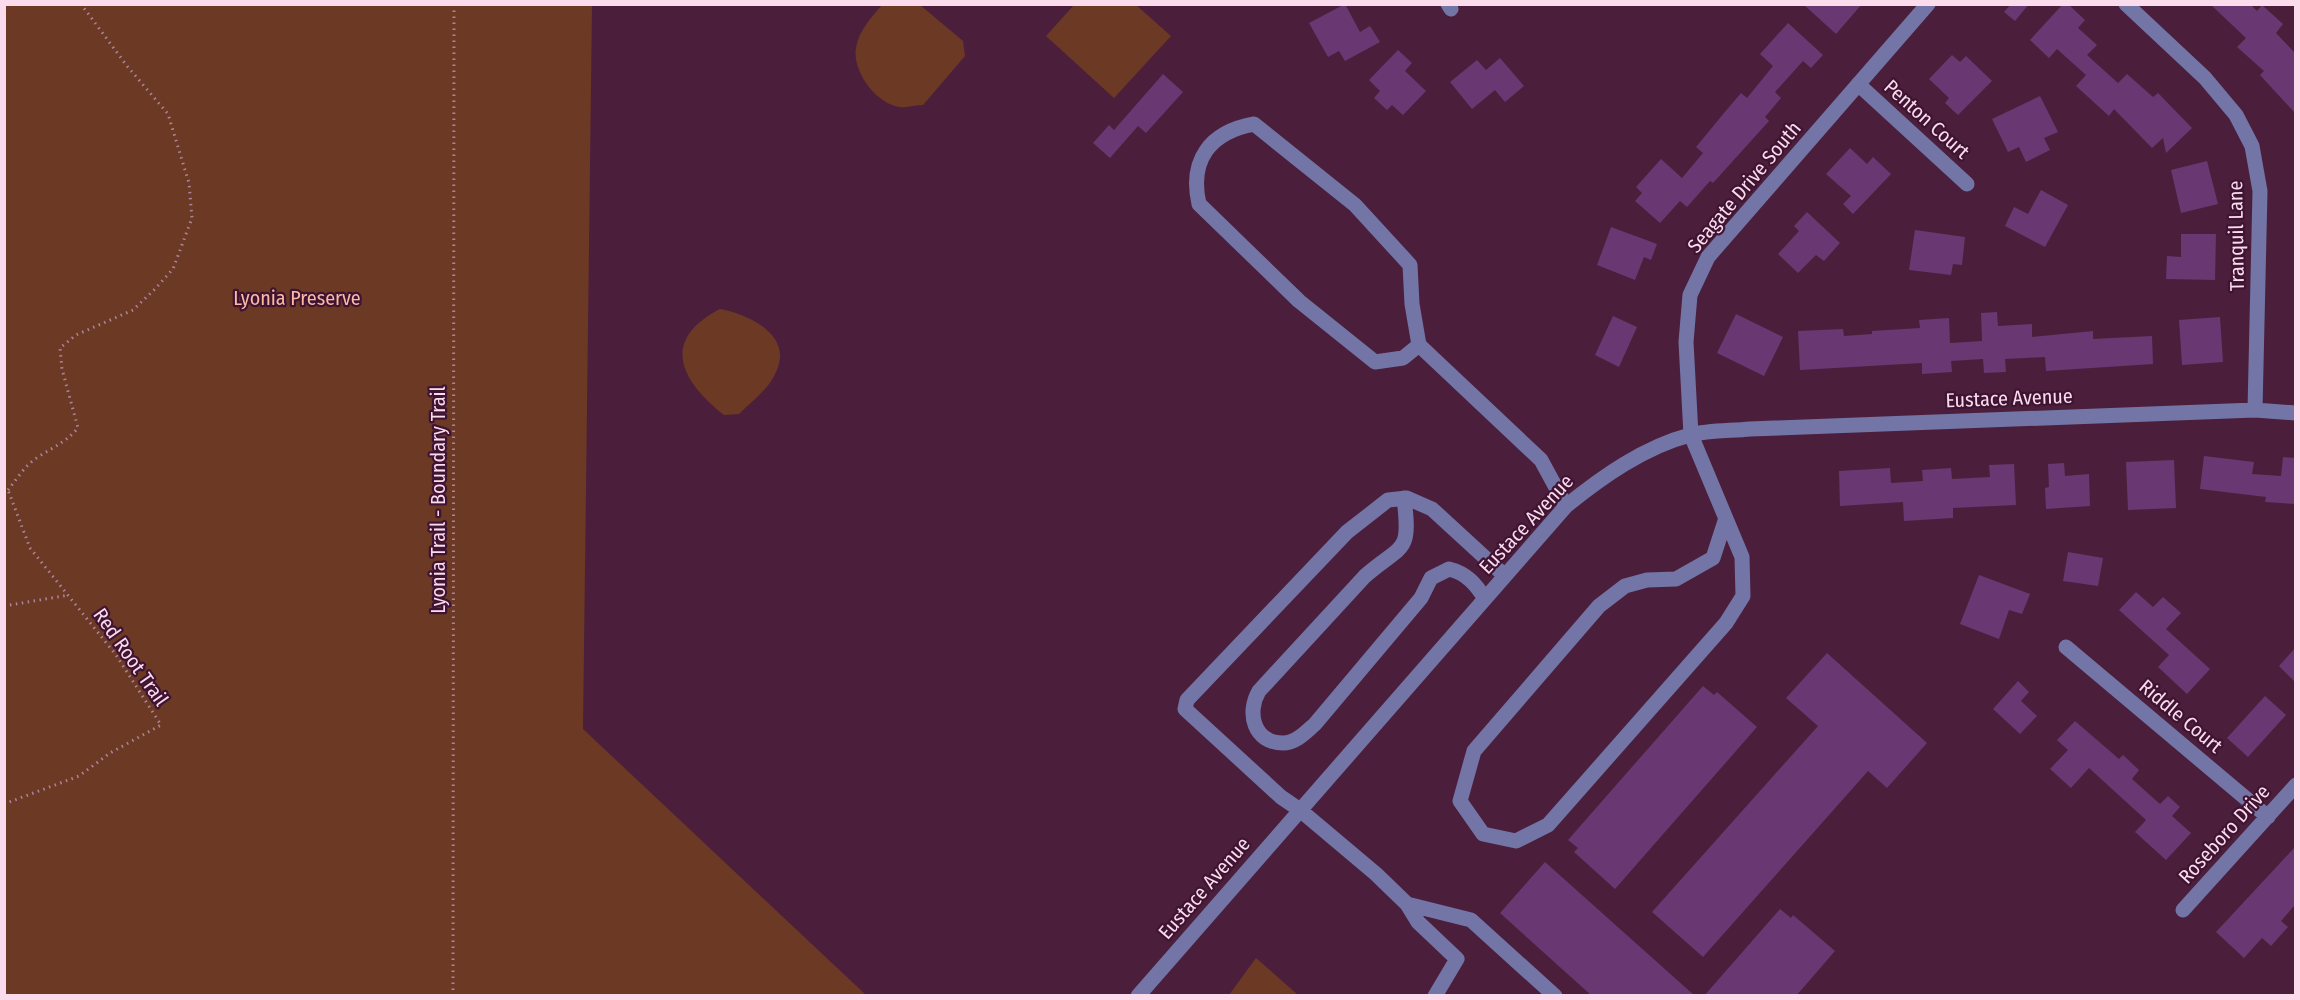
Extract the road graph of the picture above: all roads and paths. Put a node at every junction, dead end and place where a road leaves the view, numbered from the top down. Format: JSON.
{"nodes":[{"id":1,"x":81,"y":4,"type":"edge"},
{"id":2,"x":454,"y":4,"type":"edge"},
{"id":3,"x":1928,"y":4,"type":"edge"},
{"id":4,"x":2126,"y":4,"type":"edge"},
{"id":5,"x":1858,"y":84,"type":"junction"},
{"id":6,"x":1967,"y":184,"type":"dead end"},
{"id":7,"x":1419,"y":345,"type":"junction"},
{"id":8,"x":2255,"y":410,"type":"junction"},
{"id":9,"x":2295,"y":413,"type":"edge"},
{"id":10,"x":1691,"y":435,"type":"junction"},
{"id":11,"x":6,"y":490,"type":"edge"},
{"id":12,"x":1404,"y":498,"type":"junction"},
{"id":13,"x":1566,"y":506,"type":"junction"},
{"id":14,"x":1725,"y":521,"type":"junction"},
{"id":15,"x":1505,"y":576,"type":"junction"},
{"id":16,"x":69,"y":595,"type":"junction"},
{"id":17,"x":1485,"y":599,"type":"junction"},
{"id":18,"x":4,"y":606,"type":"edge"},
{"id":19,"x":2066,"y":647,"type":"dead end"},
{"id":20,"x":2295,"y":785,"type":"edge"},
{"id":21,"x":4,"y":804,"type":"edge"},
{"id":22,"x":1300,"y":810,"type":"junction"},
{"id":23,"x":2268,"y":817,"type":"junction"},
{"id":24,"x":1407,"y":904,"type":"junction"},
{"id":25,"x":2184,"y":910,"type":"dead end"},
{"id":26,"x":453,"y":996,"type":"edge"},
{"id":27,"x":1137,"y":996,"type":"edge"},
{"id":28,"x":1434,"y":996,"type":"edge"},
{"id":29,"x":1555,"y":996,"type":"edge"}],
"edges":[{"from":1,"to":11,"type":"path"},
{"from":2,"to":26,"type":"path","name":"Lyonia Trail - Boundary Trail"},
{"from":3,"to":5,"type":"street","name":"Seagate Drive South"},
{"from":4,"to":8,"type":"street","name":"Tranquil Lane"},
{"from":5,"to":6,"type":"street","name":"Penton Court"},
{"from":5,"to":10,"type":"street","name":"Seagate Drive South"},
{"from":7,"to":7,"type":"street"},
{"from":7,"to":13,"type":"street"},
{"from":8,"to":9,"type":"street","name":"Eustace Avenue"},
{"from":8,"to":10,"type":"street","name":"Eustace Avenue"},
{"from":10,"to":13,"type":"street","name":"Eustace Avenue"},
{"from":10,"to":14,"type":"street","name":"Seagate Drive South"},
{"from":11,"to":16,"type":"path","name":"Red Root Trail"},
{"from":12,"to":15,"type":"street"},
{"from":12,"to":17,"type":"street"},
{"from":12,"to":22,"type":"street"},
{"from":13,"to":15,"type":"street","name":"Eustace Avenue"},
{"from":14,"to":14,"type":"street","name":"Seagate Drive South"},
{"from":15,"to":17,"type":"street","name":"Eustace Avenue"},
{"from":16,"to":18,"type":"path"},
{"from":16,"to":21,"type":"path","name":"Red Root Trail"},
{"from":17,"to":22,"type":"street","name":"Eustace Avenue"},
{"from":19,"to":23,"type":"street","name":"Riddle Court"},
{"from":20,"to":23,"type":"street","name":"Roseboro Drive"},
{"from":22,"to":24,"type":"street"},
{"from":22,"to":27,"type":"street","name":"Eustace Avenue"},
{"from":23,"to":25,"type":"street","name":"Roseboro Drive"},
{"from":24,"to":28,"type":"street"},
{"from":24,"to":29,"type":"street"}]}
